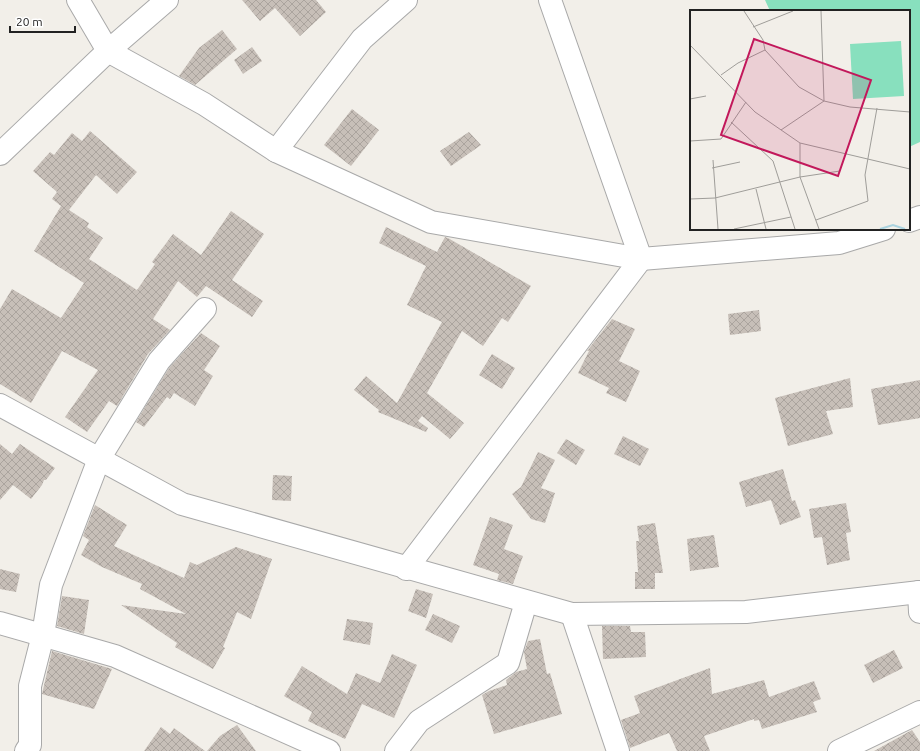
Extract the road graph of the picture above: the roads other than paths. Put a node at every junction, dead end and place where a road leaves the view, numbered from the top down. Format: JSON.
{"nodes":[{"id":1,"x":78,"y":0,"type":"edge"},
{"id":2,"x":167,"y":0,"type":"edge"},
{"id":3,"x":406,"y":0,"type":"edge"},
{"id":4,"x":550,"y":0,"type":"edge"},
{"id":5,"x":108,"y":51,"type":"junction"},
{"id":6,"x":276,"y":151,"type":"junction"},
{"id":7,"x":0,"y":154,"type":"edge"},
{"id":8,"x":920,"y":217,"type":"edge"},
{"id":9,"x":910,"y":221,"type":"edge"},
{"id":10,"x":881,"y":230,"type":"edge"},
{"id":11,"x":641,"y":259,"type":"junction"},
{"id":12,"x":205,"y":308,"type":"dead end"},
{"id":13,"x":0,"y":405,"type":"edge"},
{"id":14,"x":99,"y":459,"type":"junction"},
{"id":15,"x":406,"y":569,"type":"junction"},
{"id":16,"x":920,"y":599,"type":"edge"},
{"id":17,"x":526,"y":602,"type":"junction"},
{"id":18,"x":572,"y":614,"type":"junction"},
{"id":19,"x":0,"y":622,"type":"edge"},
{"id":20,"x":43,"y":635,"type":"junction"},
{"id":21,"x":920,"y":712,"type":"edge"},
{"id":22,"x":26,"y":751,"type":"edge"},
{"id":23,"x":328,"y":751,"type":"edge"},
{"id":24,"x":396,"y":751,"type":"edge"},
{"id":25,"x":618,"y":751,"type":"edge"},
{"id":26,"x":839,"y":751,"type":"edge"}],
"edges":[{"from":1,"to":5,"type":"street"},
{"from":2,"to":5,"type":"street"},
{"from":3,"to":6,"type":"street"},
{"from":4,"to":11,"type":"street"},
{"from":5,"to":6,"type":"street"},
{"from":5,"to":7,"type":"street"},
{"from":6,"to":11,"type":"street"},
{"from":8,"to":9,"type":"street"},
{"from":10,"to":11,"type":"street"},
{"from":11,"to":15,"type":"street"},
{"from":12,"to":14,"type":"street"},
{"from":13,"to":14,"type":"street"},
{"from":14,"to":15,"type":"street"},
{"from":14,"to":20,"type":"street"},
{"from":15,"to":17,"type":"street"},
{"from":16,"to":18,"type":"street"},
{"from":17,"to":18,"type":"street"},
{"from":17,"to":24,"type":"street"},
{"from":18,"to":25,"type":"street"},
{"from":19,"to":20,"type":"street"},
{"from":20,"to":22,"type":"street"},
{"from":20,"to":23,"type":"street"},
{"from":21,"to":26,"type":"street"}]}
